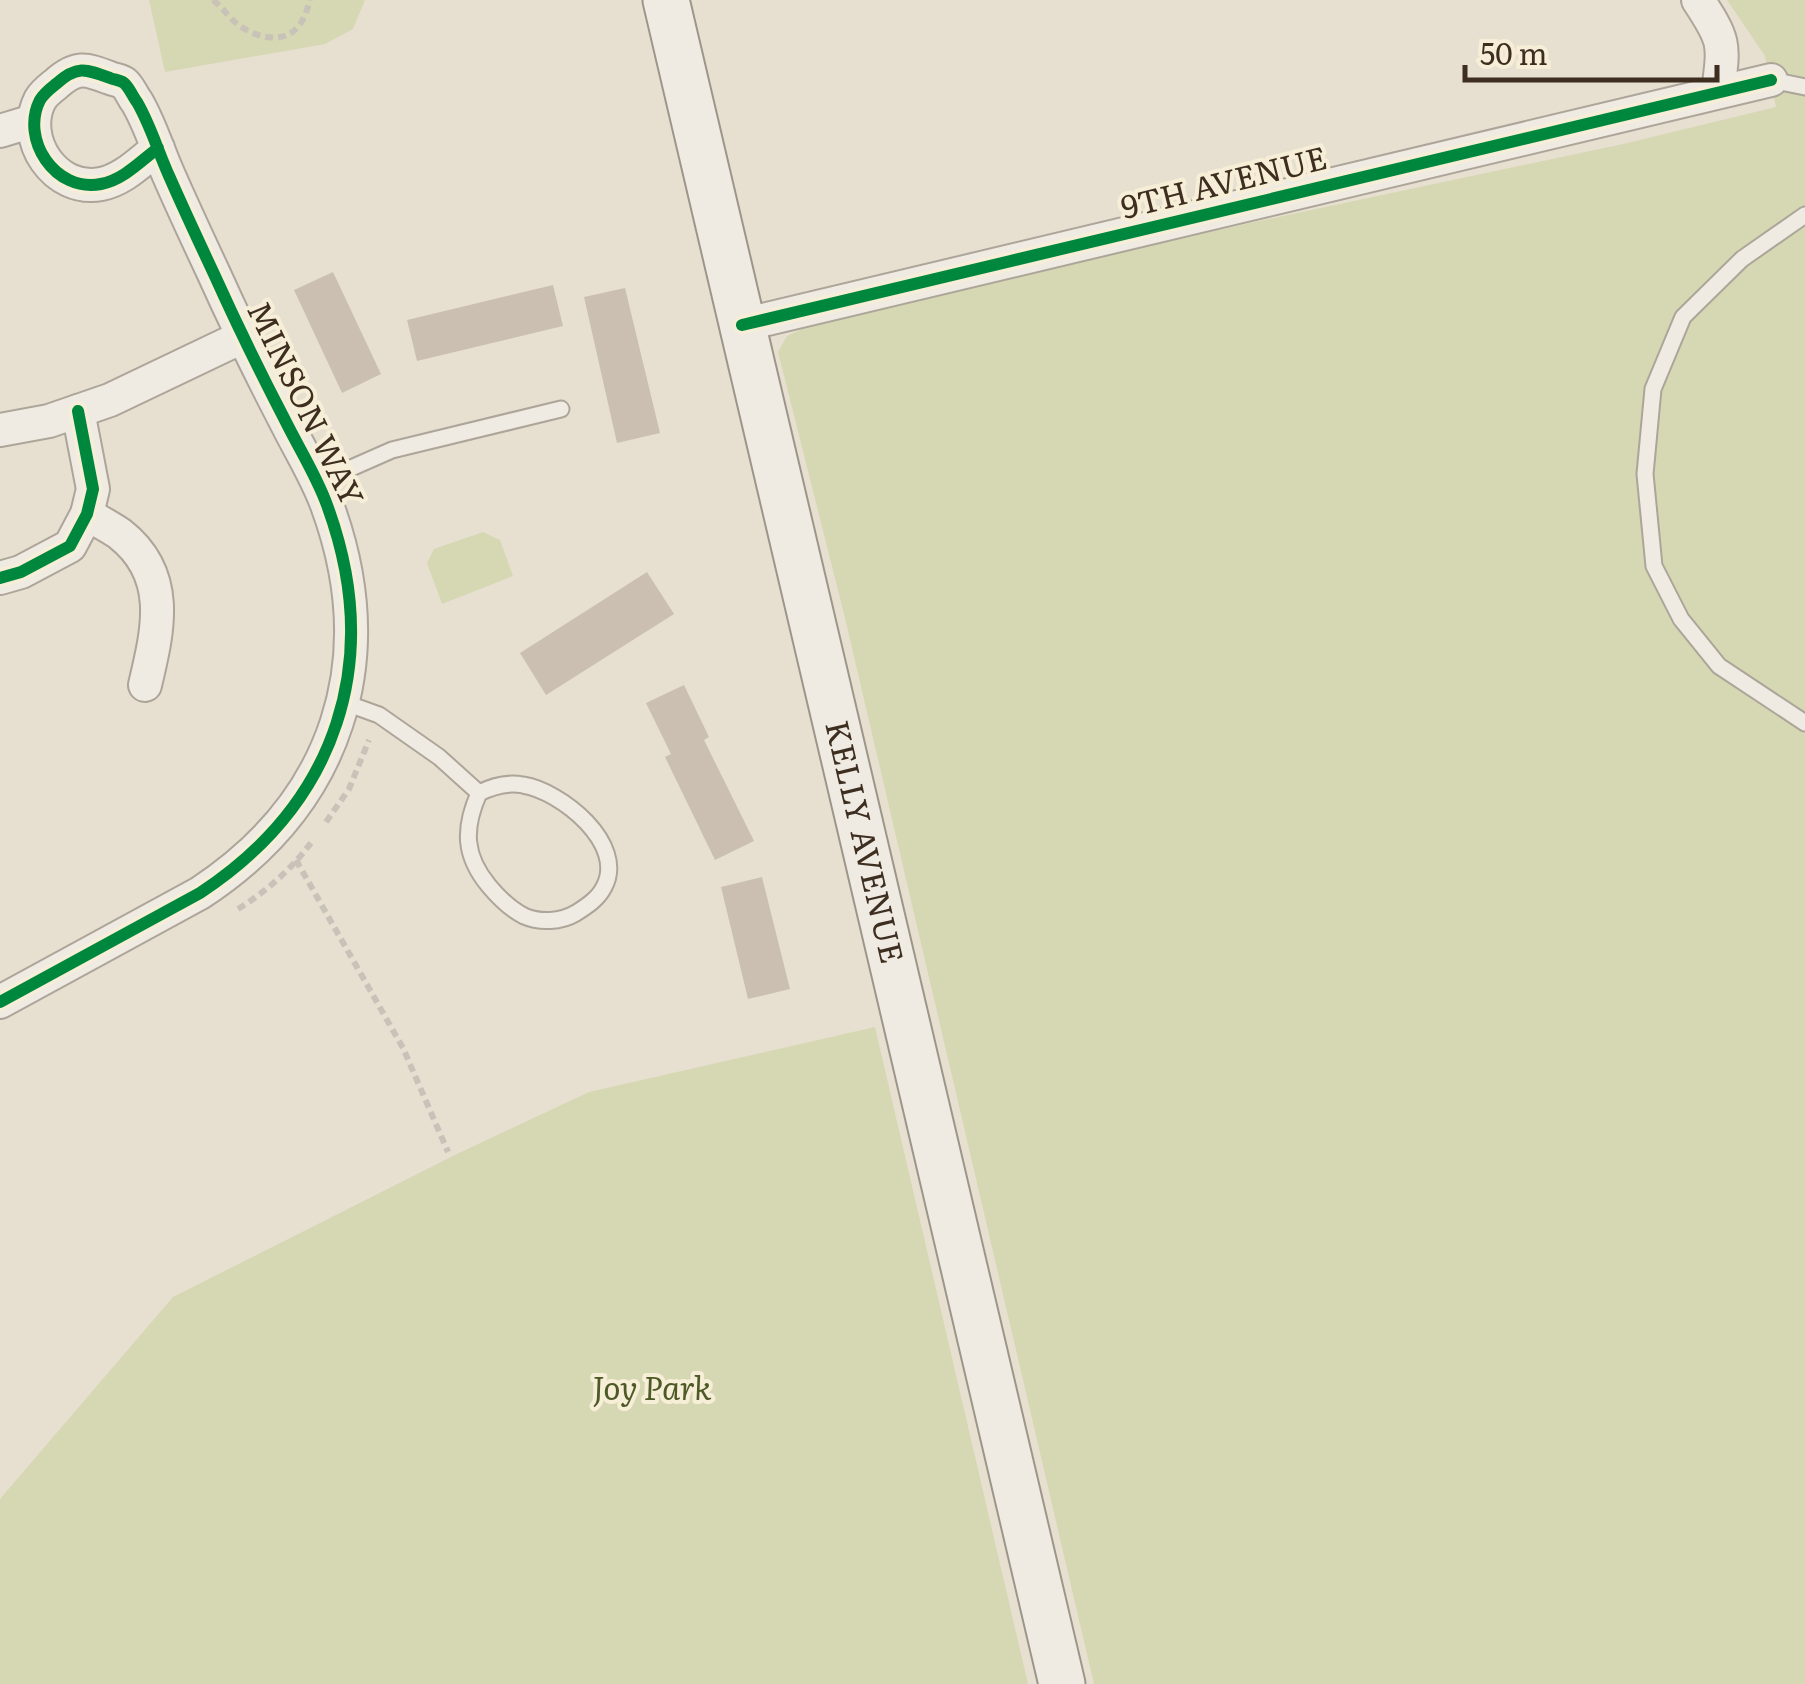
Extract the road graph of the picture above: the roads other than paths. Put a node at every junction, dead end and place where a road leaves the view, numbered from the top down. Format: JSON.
{"nodes":[{"id":1,"x":666,"y":0,"type":"edge"},
{"id":2,"x":1698,"y":0,"type":"edge"},
{"id":3,"x":1771,"y":80,"type":"joint"},
{"id":4,"x":1805,"y":87,"type":"edge"},
{"id":5,"x":1718,"y":92,"type":"junction"},
{"id":6,"x":34,"y":122,"type":"junction"},
{"id":7,"x":0,"y":130,"type":"edge"},
{"id":8,"x":158,"y":148,"type":"junction"},
{"id":9,"x":1805,"y":214,"type":"edge"},
{"id":10,"x":742,"y":325,"type":"junction"},
{"id":11,"x":242,"y":338,"type":"junction"},
{"id":12,"x":561,"y":409,"type":"dead end"},
{"id":13,"x":78,"y":411,"type":"junction"},
{"id":14,"x":0,"y":430,"type":"edge"},
{"id":15,"x":317,"y":483,"type":"junction"},
{"id":16,"x":87,"y":514,"type":"junction"},
{"id":17,"x":0,"y":578,"type":"edge"},
{"id":18,"x":144,"y":685,"type":"dead end"},
{"id":19,"x":343,"y":702,"type":"junction"},
{"id":20,"x":1805,"y":722,"type":"edge"},
{"id":21,"x":478,"y":794,"type":"junction"},
{"id":22,"x":0,"y":1002,"type":"edge"},
{"id":23,"x":1062,"y":1684,"type":"edge"}],
"edges":[{"from":1,"to":10,"type":"main road","name":"KELLY AVENUE"},
{"from":2,"to":5,"type":"street"},
{"from":3,"to":4,"type":"lane"},
{"from":3,"to":5,"type":"street","name":"9TH AVENUE"},
{"from":5,"to":10,"type":"street","name":"9TH AVENUE"},
{"from":6,"to":7,"type":"street"},
{"from":6,"to":8,"type":"street"},
{"from":6,"to":8,"type":"street","name":"MINSON WAY"},
{"from":8,"to":11,"type":"street","name":"MINSON WAY"},
{"from":9,"to":20,"type":"lane"},
{"from":10,"to":23,"type":"main road","name":"KELLY AVENUE"},
{"from":11,"to":13,"type":"street"},
{"from":11,"to":15,"type":"street","name":"MINSON WAY"},
{"from":12,"to":15,"type":"lane"},
{"from":13,"to":14,"type":"street"},
{"from":13,"to":16,"type":"street"},
{"from":15,"to":19,"type":"street","name":"MINSON WAY"},
{"from":16,"to":17,"type":"street"},
{"from":16,"to":18,"type":"street"},
{"from":19,"to":21,"type":"lane"},
{"from":19,"to":22,"type":"street","name":"MINSON WAY"},
{"from":21,"to":21,"type":"lane"}]}
